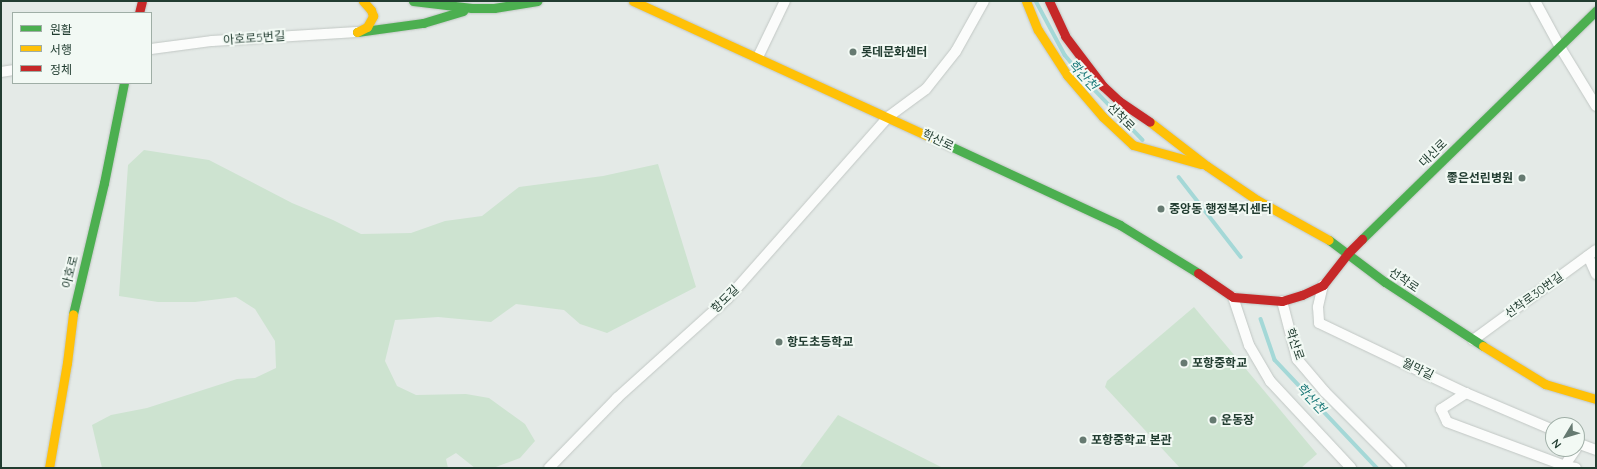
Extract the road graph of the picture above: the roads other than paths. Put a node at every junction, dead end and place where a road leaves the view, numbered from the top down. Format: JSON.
{"nodes":[{"id":1,"x":142,"y":1,"type":"edge"},
{"id":2,"x":363,"y":1,"type":"edge"},
{"id":3,"x":413,"y":1,"type":"edge"},
{"id":4,"x":537,"y":1,"type":"edge"},
{"id":5,"x":633,"y":1,"type":"edge"},
{"id":6,"x":785,"y":1,"type":"edge"},
{"id":7,"x":984,"y":1,"type":"edge"},
{"id":8,"x":1026,"y":1,"type":"edge"},
{"id":9,"x":1049,"y":1,"type":"edge"},
{"id":10,"x":1535,"y":1,"type":"edge"},
{"id":11,"x":472,"y":8,"type":"junction"},
{"id":12,"x":1596,"y":11,"type":"edge"},
{"id":13,"x":139,"y":12,"type":"edge"},
{"id":14,"x":357,"y":32,"type":"junction"},
{"id":15,"x":1560,"y":47,"type":"junction"},
{"id":16,"x":152,"y":49,"type":"edge"},
{"id":17,"x":758,"y":57,"type":"junction"},
{"id":18,"x":12,"y":70,"type":"edge"},
{"id":19,"x":1,"y":72,"type":"edge"},
{"id":20,"x":124,"y":84,"type":"edge"},
{"id":21,"x":1596,"y":106,"type":"edge"},
{"id":22,"x":888,"y":117,"type":"junction"},
{"id":23,"x":1207,"y":166,"type":"junction"},
{"id":24,"x":1348,"y":253,"type":"junction"},
{"id":25,"x":1592,"y":253,"type":"edge"},
{"id":26,"x":1596,"y":274,"type":"edge"},
{"id":27,"x":1322,"y":285,"type":"junction"},
{"id":28,"x":1233,"y":297,"type":"junction"},
{"id":29,"x":1282,"y":301,"type":"junction"},
{"id":30,"x":1473,"y":340,"type":"junction"},
{"id":31,"x":1466,"y":393,"type":"junction"},
{"id":32,"x":1596,"y":399,"type":"edge"},
{"id":33,"x":1545,"y":427,"type":"edge"},
{"id":34,"x":1585,"y":448,"type":"edge"},
{"id":35,"x":1596,"y":450,"type":"edge"},
{"id":36,"x":1570,"y":457,"type":"edge"},
{"id":37,"x":1564,"y":467,"type":"edge"},
{"id":38,"x":49,"y":468,"type":"edge"},
{"id":39,"x":549,"y":468,"type":"edge"},
{"id":40,"x":1351,"y":468,"type":"edge"},
{"id":41,"x":1401,"y":468,"type":"edge"},
{"id":42,"x":1576,"y":468,"type":"edge"}],
"edges":[{"from":1,"to":13,"type":"street"},
{"from":2,"to":14,"type":"street"},
{"from":3,"to":11,"type":"street"},
{"from":4,"to":11,"type":"street"},
{"from":5,"to":17,"type":"street","name":"학산로"},
{"from":6,"to":17,"type":"street"},
{"from":7,"to":22,"type":"street","name":"항도길"},
{"from":8,"to":23,"type":"street","name":"선착로"},
{"from":9,"to":23,"type":"street","name":"선착로"},
{"from":10,"to":15,"type":"street"},
{"from":11,"to":14,"type":"street"},
{"from":12,"to":15,"type":"street","name":"대신로"},
{"from":14,"to":16,"type":"street","name":"아호로5번길"},
{"from":15,"to":21,"type":"street"},
{"from":15,"to":24,"type":"street","name":"대신로"},
{"from":17,"to":22,"type":"street","name":"학산로"},
{"from":18,"to":19,"type":"street"},
{"from":20,"to":38,"type":"street","name":"아호로"},
{"from":22,"to":28,"type":"street","name":"학산로"},
{"from":22,"to":39,"type":"street","name":"항도길"},
{"from":23,"to":24,"type":"street","name":"선착로"},
{"from":24,"to":27,"type":"street","name":"대신로"},
{"from":24,"to":30,"type":"street","name":"선착로"},
{"from":25,"to":26,"type":"street"},
{"from":25,"to":30,"type":"street","name":"선착로30번길"},
{"from":27,"to":29,"type":"street","name":"대신로"},
{"from":27,"to":31,"type":"street","name":"월막길"},
{"from":28,"to":29,"type":"street"},
{"from":28,"to":40,"type":"street"},
{"from":29,"to":41,"type":"street","name":"학산로"},
{"from":30,"to":32,"type":"street","name":"선착로"},
{"from":31,"to":33,"type":"street","name":"월막길"},
{"from":31,"to":37,"type":"street"},
{"from":34,"to":35,"type":"street"},
{"from":36,"to":37,"type":"street"},
{"from":37,"to":42,"type":"street"}]}
